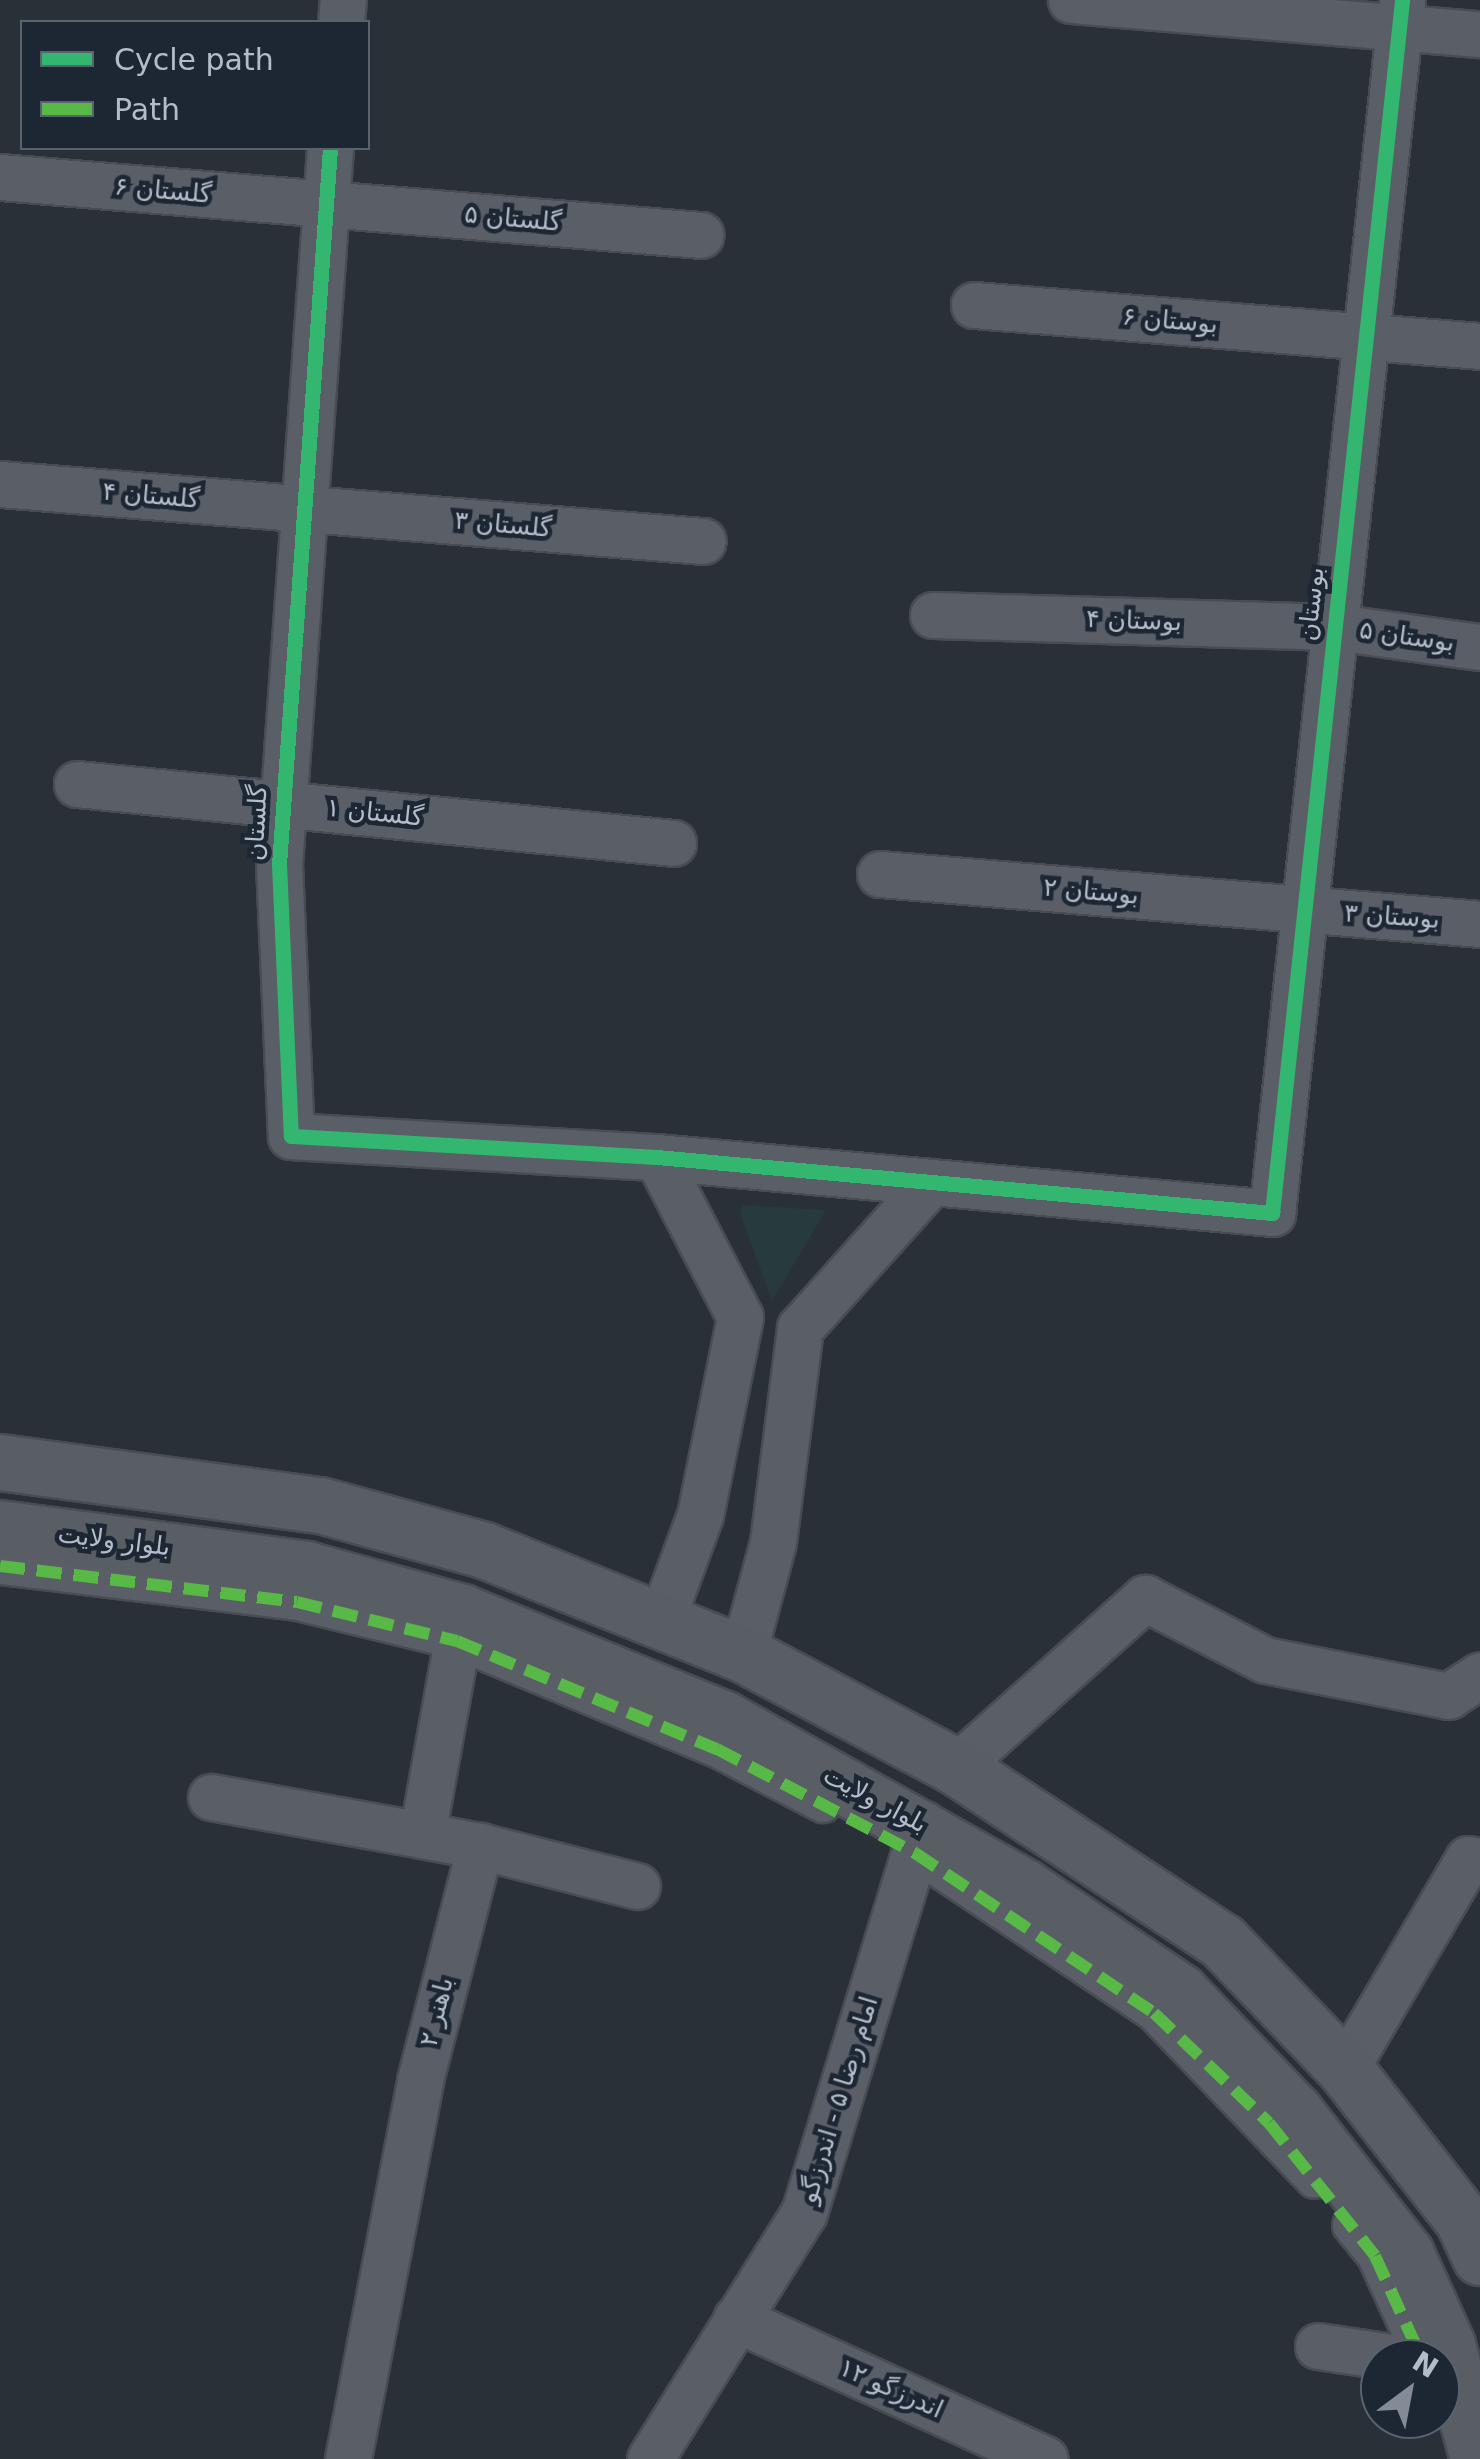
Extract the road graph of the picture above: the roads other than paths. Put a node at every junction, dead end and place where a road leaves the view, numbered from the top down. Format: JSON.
{"nodes":[{"id":1,"x":1071,"y":0,"type":"edge"},
{"id":2,"x":1400,"y":14,"type":"edge"},
{"id":3,"x":1480,"y":34,"type":"edge"},
{"id":4,"x":330,"y":150,"type":"edge"},
{"id":5,"x":0,"y":178,"type":"edge"},
{"id":6,"x":325,"y":204,"type":"junction"},
{"id":7,"x":701,"y":235,"type":"dead end"},
{"id":8,"x":974,"y":305,"type":"dead end"},
{"id":9,"x":1366,"y":337,"type":"junction"},
{"id":10,"x":1480,"y":346,"type":"edge"},
{"id":11,"x":0,"y":484,"type":"edge"},
{"id":12,"x":303,"y":508,"type":"junction"},
{"id":13,"x":702,"y":541,"type":"dead end"},
{"id":14,"x":933,"y":615,"type":"dead end"},
{"id":15,"x":1335,"y":627,"type":"junction"},
{"id":16,"x":1480,"y":647,"type":"edge"},
{"id":17,"x":77,"y":784,"type":"dead end"},
{"id":18,"x":283,"y":804,"type":"junction"},
{"id":19,"x":673,"y":843,"type":"dead end"},
{"id":20,"x":880,"y":874,"type":"dead end"},
{"id":21,"x":1303,"y":910,"type":"junction"},
{"id":22,"x":1480,"y":924,"type":"edge"},
{"id":23,"x":657,"y":1157,"type":"junction"},
{"id":24,"x":931,"y":1182,"type":"junction"},
{"id":25,"x":740,"y":1316,"type":"junction"},
{"id":26,"x":800,"y":1328,"type":"junction"},
{"id":27,"x":0,"y":1462,"type":"edge"},
{"id":28,"x":0,"y":1528,"type":"edge"},
{"id":29,"x":0,"y":1566,"type":"edge"},
{"id":30,"x":660,"y":1622,"type":"junction"},
{"id":31,"x":460,"y":1627,"type":"junction"},
{"id":32,"x":744,"y":1654,"type":"junction"},
{"id":33,"x":1480,"y":1675,"type":"edge"},
{"id":34,"x":724,"y":1719,"type":"junction"},
{"id":35,"x":956,"y":1768,"type":"junction"},
{"id":36,"x":211,"y":1797,"type":"dead end"},
{"id":37,"x":422,"y":1835,"type":"junction"},
{"id":38,"x":919,"y":1839,"type":"junction"},
{"id":39,"x":480,"y":1846,"type":"junction"},
{"id":40,"x":1480,"y":1861,"type":"edge"},
{"id":41,"x":636,"y":1886,"type":"dead end"},
{"id":42,"x":1345,"y":2070,"type":"junction"},
{"id":43,"x":1480,"y":2258,"type":"edge"},
{"id":44,"x":736,"y":2319,"type":"junction"},
{"id":45,"x":1425,"y":2339,"type":"edge"},
{"id":46,"x":1318,"y":2346,"type":"dead end"},
{"id":47,"x":1360,"y":2352,"type":"edge"},
{"id":48,"x":1460,"y":2423,"type":"edge"},
{"id":49,"x":348,"y":2459,"type":"edge"},
{"id":50,"x":650,"y":2459,"type":"edge"},
{"id":51,"x":1046,"y":2459,"type":"edge"},
{"id":52,"x":1478,"y":2459,"type":"edge"}],
"edges":[{"from":1,"to":2,"type":"street"},
{"from":2,"to":3,"type":"street"},
{"from":2,"to":9,"type":"street","name":"بوستان"},
{"from":4,"to":6,"type":"street","name":"گلستان"},
{"from":5,"to":6,"type":"street","name":"گلستان ۶"},
{"from":6,"to":7,"type":"street","name":"گلستان ۵"},
{"from":6,"to":12,"type":"street","name":"گلستان"},
{"from":8,"to":9,"type":"street","name":"بوستان ۶"},
{"from":9,"to":10,"type":"street","name":"بوستان ۶"},
{"from":9,"to":15,"type":"street","name":"بوستان"},
{"from":11,"to":12,"type":"street","name":"گلستان ۴"},
{"from":12,"to":13,"type":"street","name":"گلستان ۳"},
{"from":12,"to":18,"type":"street","name":"گلستان"},
{"from":14,"to":15,"type":"street","name":"بوستان ۴"},
{"from":15,"to":16,"type":"street","name":"بوستان ۵"},
{"from":15,"to":21,"type":"street","name":"بوستان"},
{"from":17,"to":18,"type":"street","name":"گلستان ۱"},
{"from":18,"to":19,"type":"street","name":"گلستان ۱"},
{"from":18,"to":23,"type":"street","name":"گلستان"},
{"from":20,"to":21,"type":"street","name":"بوستان ۲"},
{"from":21,"to":22,"type":"street","name":"بوستان ۳"},
{"from":21,"to":24,"type":"street","name":"بوستان"},
{"from":23,"to":24,"type":"street"},
{"from":23,"to":25,"type":"street"},
{"from":24,"to":26,"type":"street"},
{"from":25,"to":26,"type":"street"},
{"from":25,"to":30,"type":"street"},
{"from":26,"to":32,"type":"street"},
{"from":27,"to":30,"type":"main road"},
{"from":28,"to":31,"type":"main road","name":"بلوار ولایت"},
{"from":29,"to":31,"type":"street"},
{"from":30,"to":32,"type":"main road"},
{"from":31,"to":34,"type":"main road","name":"بلوار ولایت"},
{"from":31,"to":37,"type":"street"},
{"from":31,"to":38,"type":"street"},
{"from":32,"to":34,"type":"main road"},
{"from":32,"to":35,"type":"main road"},
{"from":33,"to":35,"type":"street"},
{"from":34,"to":38,"type":"main road","name":"بلوار ولایت"},
{"from":35,"to":42,"type":"main road"},
{"from":36,"to":37,"type":"street"},
{"from":37,"to":39,"type":"street"},
{"from":38,"to":44,"type":"street","name":"امام رضا ۵ - اندرزگو"},
{"from":38,"to":45,"type":"main road","name":"بلوار ولایت"},
{"from":39,"to":41,"type":"street"},
{"from":39,"to":49,"type":"street","name":"باهنر ۲"},
{"from":40,"to":42,"type":"street"},
{"from":42,"to":43,"type":"main road"},
{"from":44,"to":50,"type":"street","name":"امام رضا ۵ - اندرزگو"},
{"from":44,"to":51,"type":"street","name":"اندرزگو ۱۲"},
{"from":46,"to":47,"type":"street"},
{"from":48,"to":52,"type":"main road","name":"بلوار ولایت"}]}
